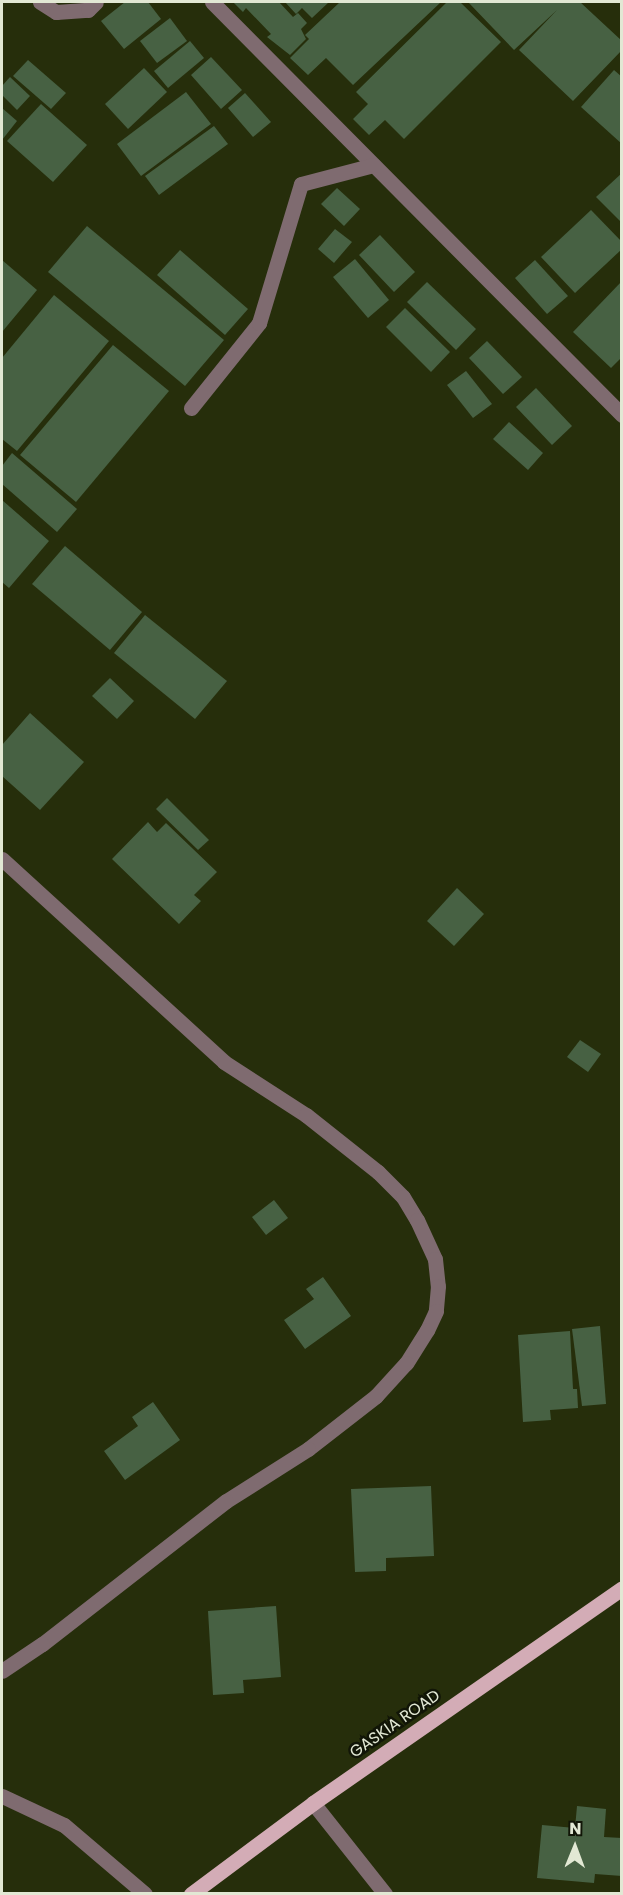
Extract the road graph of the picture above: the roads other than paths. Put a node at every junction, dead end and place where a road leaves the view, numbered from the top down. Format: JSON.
{"nodes":[{"id":1,"x":40,"y":2,"type":"edge"},
{"id":2,"x":96,"y":2,"type":"edge"},
{"id":3,"x":212,"y":2,"type":"edge"},
{"id":4,"x":374,"y":165,"type":"junction"},
{"id":5,"x":191,"y":408,"type":"dead end"},
{"id":6,"x":621,"y":415,"type":"edge"},
{"id":7,"x":2,"y":859,"type":"edge"},
{"id":8,"x":621,"y":1588,"type":"edge"},
{"id":9,"x":2,"y":1671,"type":"edge"},
{"id":10,"x":2,"y":1796,"type":"edge"},
{"id":11,"x":314,"y":1803,"type":"junction"},
{"id":12,"x":145,"y":1893,"type":"edge"},
{"id":13,"x":191,"y":1893,"type":"edge"},
{"id":14,"x":385,"y":1893,"type":"edge"}],
"edges":[{"from":1,"to":2,"type":"street"},
{"from":3,"to":4,"type":"street"},
{"from":4,"to":5,"type":"street"},
{"from":4,"to":6,"type":"street"},
{"from":7,"to":9,"type":"street"},
{"from":8,"to":11,"type":"main road","name":"GASKIA ROAD"},
{"from":10,"to":12,"type":"street"},
{"from":11,"to":13,"type":"main road","name":"GASKIA ROAD"},
{"from":11,"to":14,"type":"street"}]}
